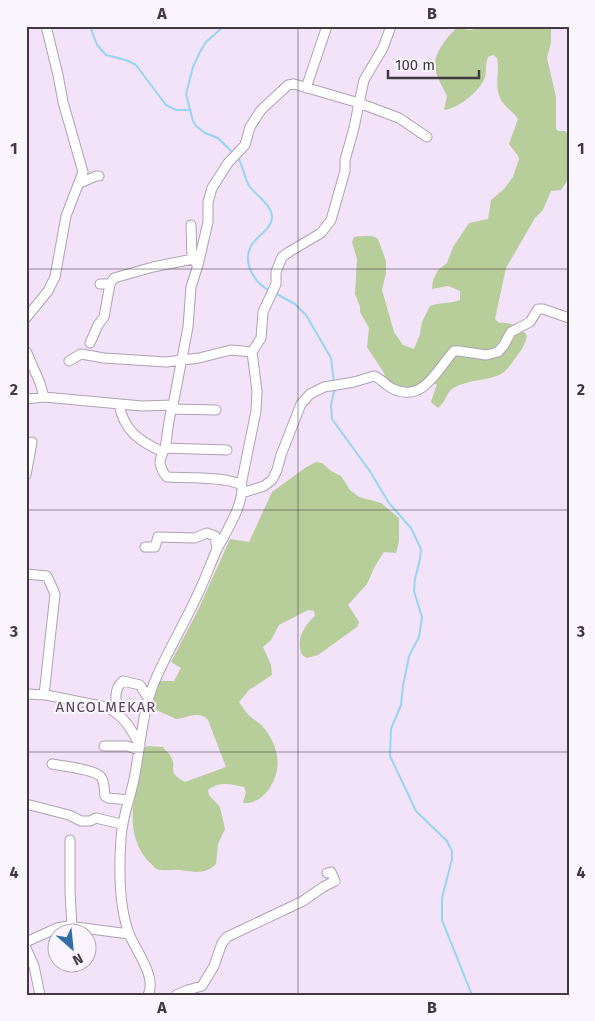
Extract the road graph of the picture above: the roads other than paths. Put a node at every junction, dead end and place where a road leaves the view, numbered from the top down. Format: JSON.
{"nodes":[{"id":1,"x":46,"y":26,"type":"edge"},
{"id":2,"x":327,"y":26,"type":"edge"},
{"id":3,"x":391,"y":26,"type":"edge"},
{"id":4,"x":306,"y":88,"type":"junction"},
{"id":5,"x":359,"y":103,"type":"junction"},
{"id":6,"x":427,"y":137,"type":"dead end"},
{"id":7,"x":99,"y":176,"type":"dead end"},
{"id":8,"x":78,"y":184,"type":"junction"},
{"id":9,"x":191,"y":225,"type":"dead end"},
{"id":10,"x":195,"y":262,"type":"junction"},
{"id":11,"x":100,"y":284,"type":"dead end"},
{"id":12,"x":110,"y":284,"type":"junction"},
{"id":13,"x":26,"y":318,"type":"edge"},
{"id":14,"x":569,"y":318,"type":"edge"},
{"id":15,"x":90,"y":343,"type":"dead end"},
{"id":16,"x":26,"y":351,"type":"edge"},
{"id":17,"x":252,"y":352,"type":"junction"},
{"id":18,"x":182,"y":360,"type":"junction"},
{"id":19,"x":69,"y":361,"type":"dead end"},
{"id":20,"x":44,"y":397,"type":"junction"},
{"id":21,"x":26,"y":399,"type":"edge"},
{"id":22,"x":118,"y":404,"type":"junction"},
{"id":23,"x":172,"y":407,"type":"junction"},
{"id":24,"x":216,"y":410,"type":"dead end"},
{"id":25,"x":32,"y":442,"type":"dead end"},
{"id":26,"x":164,"y":450,"type":"junction"},
{"id":27,"x":227,"y":450,"type":"dead end"},
{"id":28,"x":26,"y":475,"type":"edge"},
{"id":29,"x":241,"y":489,"type":"junction"},
{"id":30,"x":146,"y":547,"type":"dead end"},
{"id":31,"x":218,"y":549,"type":"junction"},
{"id":32,"x":26,"y":574,"type":"edge"},
{"id":33,"x":26,"y":694,"type":"edge"},
{"id":34,"x":44,"y":695,"type":"junction"},
{"id":35,"x":149,"y":700,"type":"junction"},
{"id":36,"x":122,"y":717,"type":"junction"},
{"id":37,"x":104,"y":746,"type":"dead end"},
{"id":38,"x":140,"y":748,"type":"junction"},
{"id":39,"x":52,"y":764,"type":"dead end"},
{"id":40,"x":129,"y":800,"type":"junction"},
{"id":41,"x":26,"y":804,"type":"edge"},
{"id":42,"x":122,"y":824,"type":"junction"},
{"id":43,"x":70,"y":840,"type":"dead end"},
{"id":44,"x":327,"y":873,"type":"dead end"},
{"id":45,"x":72,"y":924,"type":"edge"},
{"id":46,"x":98,"y":930,"type":"edge"},
{"id":47,"x":48,"y":932,"type":"edge"},
{"id":48,"x":129,"y":934,"type":"junction"},
{"id":49,"x":26,"y":942,"type":"edge"},
{"id":50,"x":26,"y":948,"type":"edge"},
{"id":51,"x":40,"y":995,"type":"edge"},
{"id":52,"x":148,"y":995,"type":"edge"},
{"id":53,"x":176,"y":995,"type":"edge"}],
"edges":[{"from":1,"to":8,"type":"street"},
{"from":2,"to":4,"type":"street"},
{"from":3,"to":5,"type":"street"},
{"from":4,"to":5,"type":"street"},
{"from":4,"to":10,"type":"street"},
{"from":5,"to":6,"type":"street"},
{"from":5,"to":17,"type":"street"},
{"from":7,"to":8,"type":"street"},
{"from":8,"to":13,"type":"street"},
{"from":9,"to":10,"type":"street"},
{"from":10,"to":12,"type":"street"},
{"from":10,"to":18,"type":"street"},
{"from":11,"to":12,"type":"street"},
{"from":12,"to":15,"type":"street"},
{"from":14,"to":29,"type":"street"},
{"from":16,"to":20,"type":"street"},
{"from":17,"to":18,"type":"street"},
{"from":17,"to":29,"type":"street"},
{"from":18,"to":19,"type":"street"},
{"from":18,"to":23,"type":"street"},
{"from":20,"to":21,"type":"street"},
{"from":20,"to":22,"type":"street"},
{"from":22,"to":23,"type":"street"},
{"from":22,"to":26,"type":"street"},
{"from":23,"to":24,"type":"street"},
{"from":23,"to":26,"type":"street"},
{"from":25,"to":28,"type":"street"},
{"from":26,"to":27,"type":"street"},
{"from":26,"to":29,"type":"street"},
{"from":29,"to":31,"type":"street"},
{"from":30,"to":31,"type":"street"},
{"from":31,"to":35,"type":"street"},
{"from":32,"to":34,"type":"street"},
{"from":33,"to":34,"type":"street"},
{"from":34,"to":36,"type":"street"},
{"from":35,"to":36,"type":"street"},
{"from":35,"to":38,"type":"street"},
{"from":36,"to":38,"type":"street"},
{"from":37,"to":38,"type":"street"},
{"from":38,"to":40,"type":"street"},
{"from":39,"to":40,"type":"street"},
{"from":40,"to":42,"type":"street"},
{"from":41,"to":42,"type":"street"},
{"from":42,"to":48,"type":"street"},
{"from":43,"to":45,"type":"street"},
{"from":44,"to":53,"type":"street"},
{"from":46,"to":48,"type":"street"},
{"from":47,"to":49,"type":"street"},
{"from":48,"to":52,"type":"street"},
{"from":50,"to":51,"type":"street"}]}
